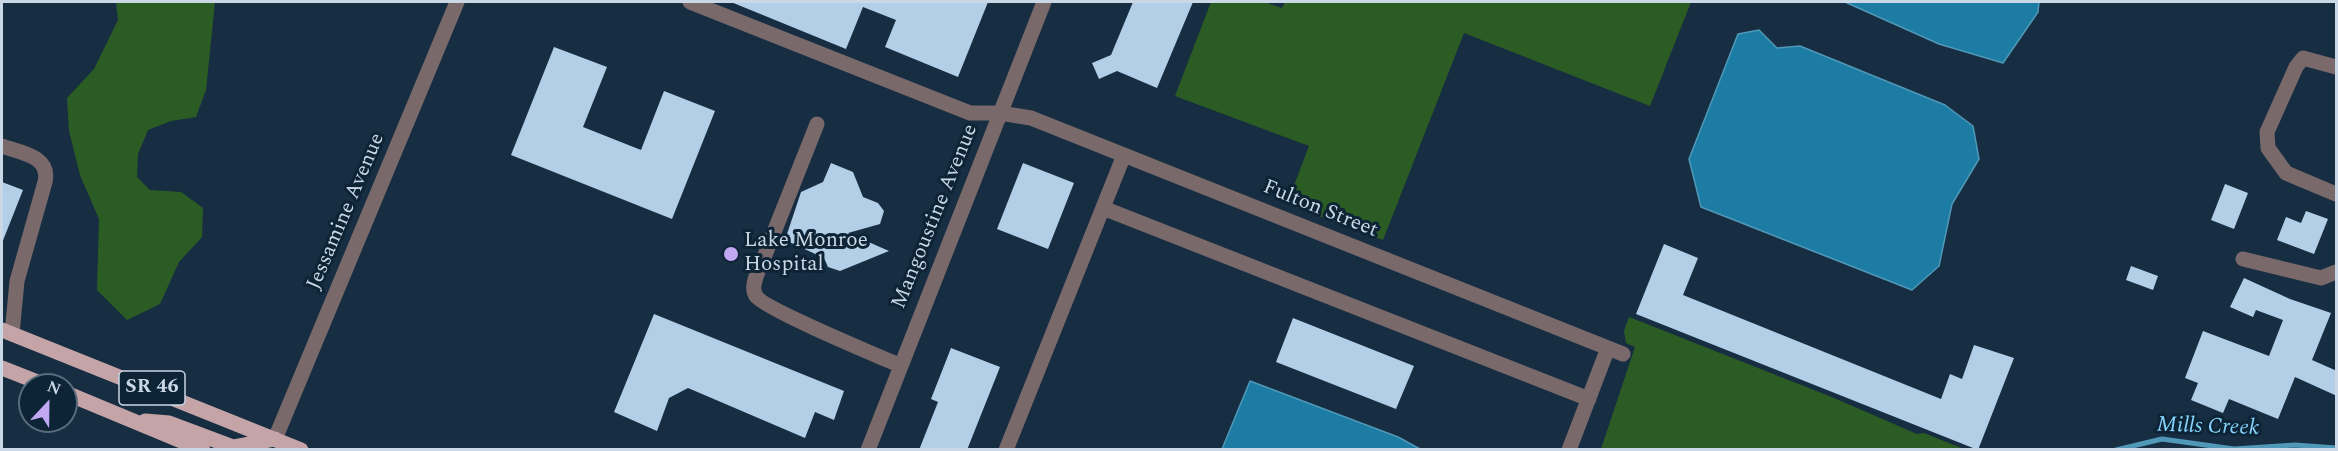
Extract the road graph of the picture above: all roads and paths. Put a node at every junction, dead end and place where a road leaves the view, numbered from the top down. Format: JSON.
{"nodes":[{"id":1,"x":457,"y":2,"type":"edge"},
{"id":2,"x":690,"y":2,"type":"edge"},
{"id":3,"x":1044,"y":2,"type":"edge"},
{"id":4,"x":723,"y":7,"type":"edge"},
{"id":5,"x":2337,"y":68,"type":"edge"},
{"id":6,"x":1000,"y":113,"type":"junction"},
{"id":7,"x":817,"y":124,"type":"dead end"},
{"id":8,"x":2,"y":146,"type":"edge"},
{"id":9,"x":1124,"y":155,"type":"junction"},
{"id":10,"x":2337,"y":194,"type":"edge"},
{"id":11,"x":1103,"y":208,"type":"junction"},
{"id":12,"x":2243,"y":259,"type":"dead end"},
{"id":13,"x":2337,"y":272,"type":"edge"},
{"id":14,"x":8,"y":293,"type":"edge"},
{"id":15,"x":7,"y":332,"type":"edge"},
{"id":16,"x":899,"y":365,"type":"junction"},
{"id":17,"x":2,"y":368,"type":"edge"},
{"id":18,"x":18,"y":374,"type":"edge"},
{"id":19,"x":78,"y":398,"type":"edge"},
{"id":20,"x":1589,"y":399,"type":"junction"},
{"id":21,"x":133,"y":421,"type":"junction"},
{"id":22,"x":275,"y":439,"type":"junction"},
{"id":23,"x":203,"y":450,"type":"edge"},
{"id":24,"x":301,"y":450,"type":"edge"},
{"id":25,"x":868,"y":450,"type":"edge"},
{"id":26,"x":1006,"y":450,"type":"edge"},
{"id":27,"x":1569,"y":450,"type":"edge"}],
"edges":[{"from":1,"to":22,"type":"street","name":"Jessamine Avenue"},
{"from":2,"to":4,"type":"street","name":"Fulton Street"},
{"from":3,"to":6,"type":"street","name":"Mangoustine Avenue"},
{"from":4,"to":6,"type":"street","name":"Fulton Street"},
{"from":5,"to":10,"type":"street"},
{"from":6,"to":9,"type":"street","name":"Fulton Street"},
{"from":6,"to":16,"type":"street","name":"Mangoustine Avenue"},
{"from":7,"to":16,"type":"street"},
{"from":8,"to":14,"type":"street"},
{"from":9,"to":11,"type":"street"},
{"from":9,"to":20,"type":"street","name":"Fulton Street"},
{"from":11,"to":20,"type":"street"},
{"from":11,"to":26,"type":"street"},
{"from":12,"to":13,"type":"street"},
{"from":14,"to":15,"type":"street"},
{"from":15,"to":22,"type":"main road","number":"SR 46"},
{"from":16,"to":25,"type":"street","name":"Mangoustine Avenue"},
{"from":17,"to":18,"type":"main road"},
{"from":19,"to":21,"type":"main road","number":"SR 46"},
{"from":20,"to":27,"type":"street"},
{"from":21,"to":22,"type":"main road"},
{"from":21,"to":23,"type":"main road","number":"SR 46"},
{"from":22,"to":24,"type":"main road","number":"SR 46"}]}
